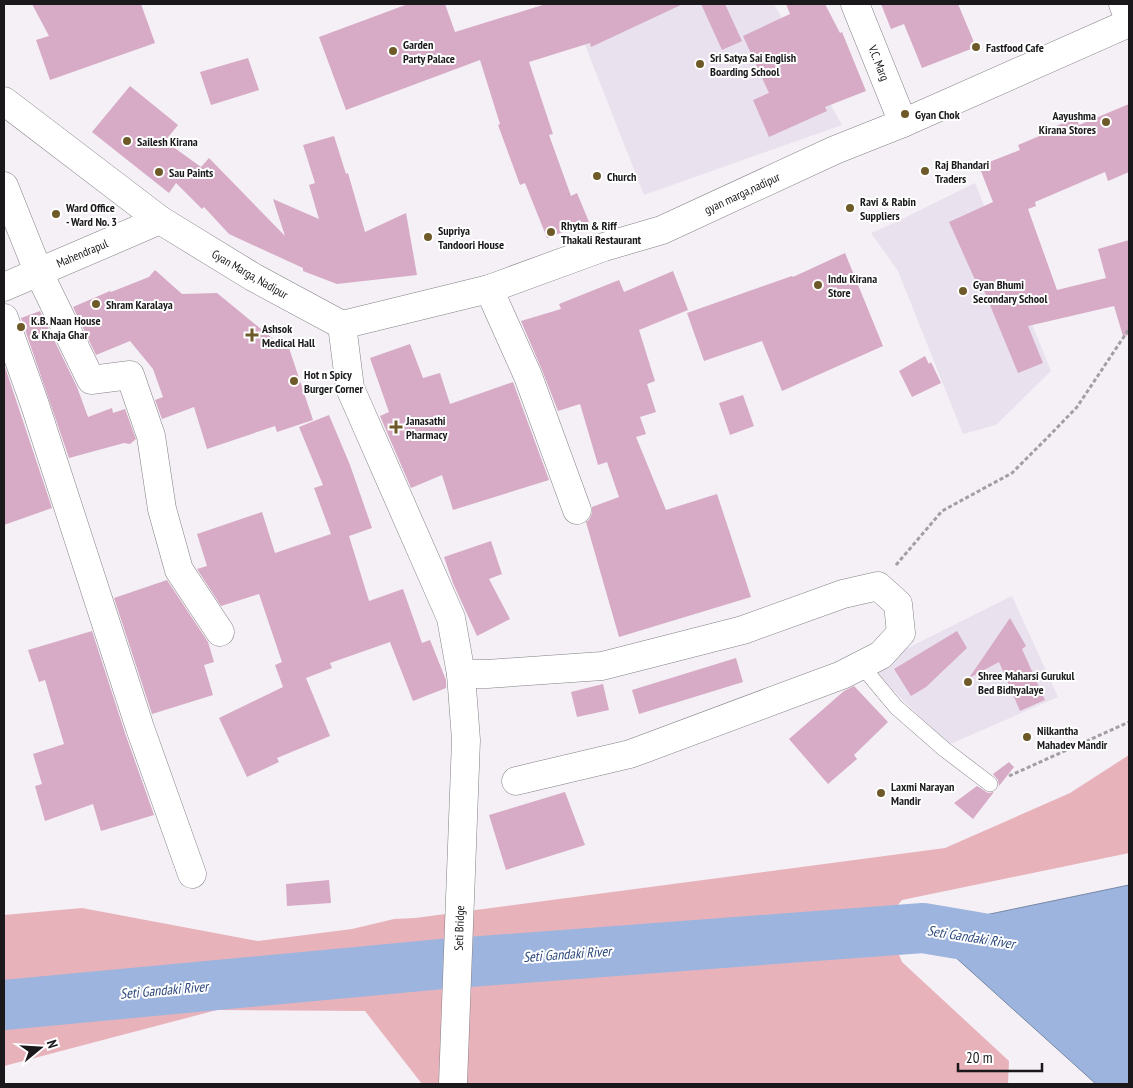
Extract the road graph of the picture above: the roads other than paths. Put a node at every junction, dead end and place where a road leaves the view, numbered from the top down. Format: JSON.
{"nodes":[{"id":1,"x":855,"y":4,"type":"edge"},
{"id":2,"x":1123,"y":4,"type":"edge"},
{"id":3,"x":1129,"y":19,"type":"edge"},
{"id":4,"x":1129,"y":23,"type":"edge"},
{"id":5,"x":4,"y":101,"type":"edge"},
{"id":6,"x":903,"y":123,"type":"junction"},
{"id":7,"x":4,"y":186,"type":"edge"},
{"id":8,"x":160,"y":220,"type":"junction"},
{"id":9,"x":38,"y":271,"type":"junction"},
{"id":10,"x":4,"y":287,"type":"edge"},
{"id":11,"x":489,"y":289,"type":"junction"},
{"id":12,"x":4,"y":318,"type":"edge"},
{"id":13,"x":342,"y":325,"type":"junction"},
{"id":14,"x":576,"y":510,"type":"dead end"},
{"id":15,"x":220,"y":632,"type":"dead end"},
{"id":16,"x":861,"y":665,"type":"junction"},
{"id":17,"x":461,"y":674,"type":"junction"},
{"id":18,"x":516,"y":781,"type":"dead end"},
{"id":19,"x":990,"y":784,"type":"road end"},
{"id":20,"x":192,"y":874,"type":"dead end"},
{"id":21,"x":453,"y":1084,"type":"edge"}],
"edges":[{"from":1,"to":6,"type":"main road","name":"V.C. Marg"},
{"from":2,"to":3,"type":"main road"},
{"from":4,"to":6,"type":"main road","name":"gyan marga,nadipur"},
{"from":5,"to":8,"type":"main road","name":"Gyan Marga, Nadipur"},
{"from":6,"to":11,"type":"main road","name":"gyan marga,nadipur"},
{"from":7,"to":9,"type":"main road"},
{"from":8,"to":9,"type":"main road","name":"Mahendrapul"},
{"from":8,"to":13,"type":"main road","name":"Gyan Marga, Nadipur"},
{"from":9,"to":10,"type":"main road","name":"Mahendrapul"},
{"from":9,"to":15,"type":"main road"},
{"from":11,"to":13,"type":"main road","name":"gyan marga,nadipur"},
{"from":11,"to":14,"type":"main road"},
{"from":12,"to":20,"type":"main road"},
{"from":13,"to":17,"type":"main road","name":"Seti Bridge"},
{"from":16,"to":17,"type":"main road"},
{"from":16,"to":18,"type":"main road"},
{"from":16,"to":19,"type":"lane"},
{"from":17,"to":21,"type":"main road","name":"Seti Bridge"}]}
